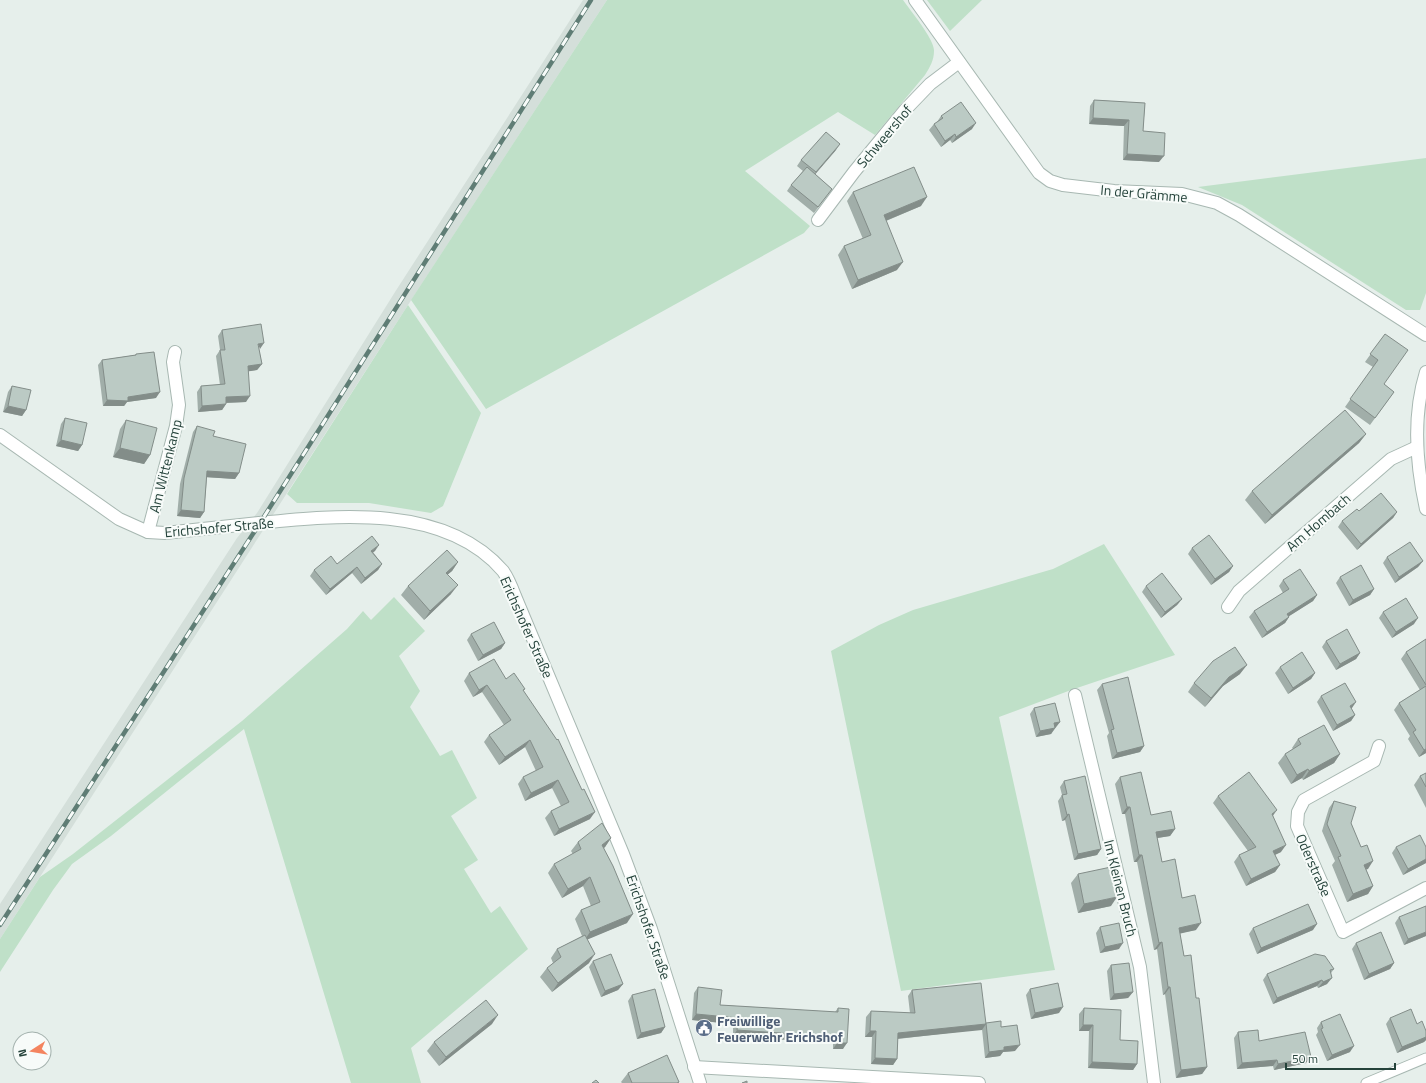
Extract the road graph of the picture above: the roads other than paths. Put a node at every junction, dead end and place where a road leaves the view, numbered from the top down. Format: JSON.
{"nodes":[{"id":1,"x":915,"y":0,"type":"edge"},
{"id":2,"x":959,"y":62,"type":"junction"},
{"id":3,"x":818,"y":220,"type":"dead end"},
{"id":4,"x":1426,"y":335,"type":"edge"},
{"id":5,"x":175,"y":352,"type":"dead end"},
{"id":6,"x":1426,"y":372,"type":"edge"},
{"id":7,"x":0,"y":435,"type":"edge"},
{"id":8,"x":1417,"y":447,"type":"junction"},
{"id":9,"x":1426,"y":509,"type":"edge"},
{"id":10,"x":148,"y":532,"type":"junction"},
{"id":11,"x":1228,"y":607,"type":"dead end"},
{"id":12,"x":1075,"y":695,"type":"dead end"},
{"id":13,"x":1379,"y":746,"type":"dead end"},
{"id":14,"x":1426,"y":888,"type":"edge"},
{"id":15,"x":1426,"y":1058,"type":"edge"},
{"id":16,"x":694,"y":1067,"type":"junction"},
{"id":17,"x":700,"y":1083,"type":"edge"},
{"id":18,"x":979,"y":1083,"type":"edge"},
{"id":19,"x":1154,"y":1083,"type":"edge"},
{"id":20,"x":1366,"y":1083,"type":"edge"}],
"edges":[{"from":1,"to":2,"type":"street","name":"In der Grämme"},
{"from":2,"to":3,"type":"street","name":"Schweershof"},
{"from":2,"to":4,"type":"street","name":"In der Grämme"},
{"from":5,"to":10,"type":"street","name":"Am Wittenkamp"},
{"from":6,"to":8,"type":"street"},
{"from":7,"to":10,"type":"street","name":"Erichshofer Straße"},
{"from":8,"to":9,"type":"street"},
{"from":8,"to":11,"type":"street","name":"Am Hombach"},
{"from":10,"to":16,"type":"street","name":"Erichshofer Straße"},
{"from":12,"to":19,"type":"street","name":"Im Kleinen Bruch"},
{"from":13,"to":14,"type":"street","name":"Oderstraße"},
{"from":15,"to":20,"type":"lane"},
{"from":16,"to":17,"type":"street","name":"Erichshofer Straße"},
{"from":16,"to":18,"type":"street"}]}
